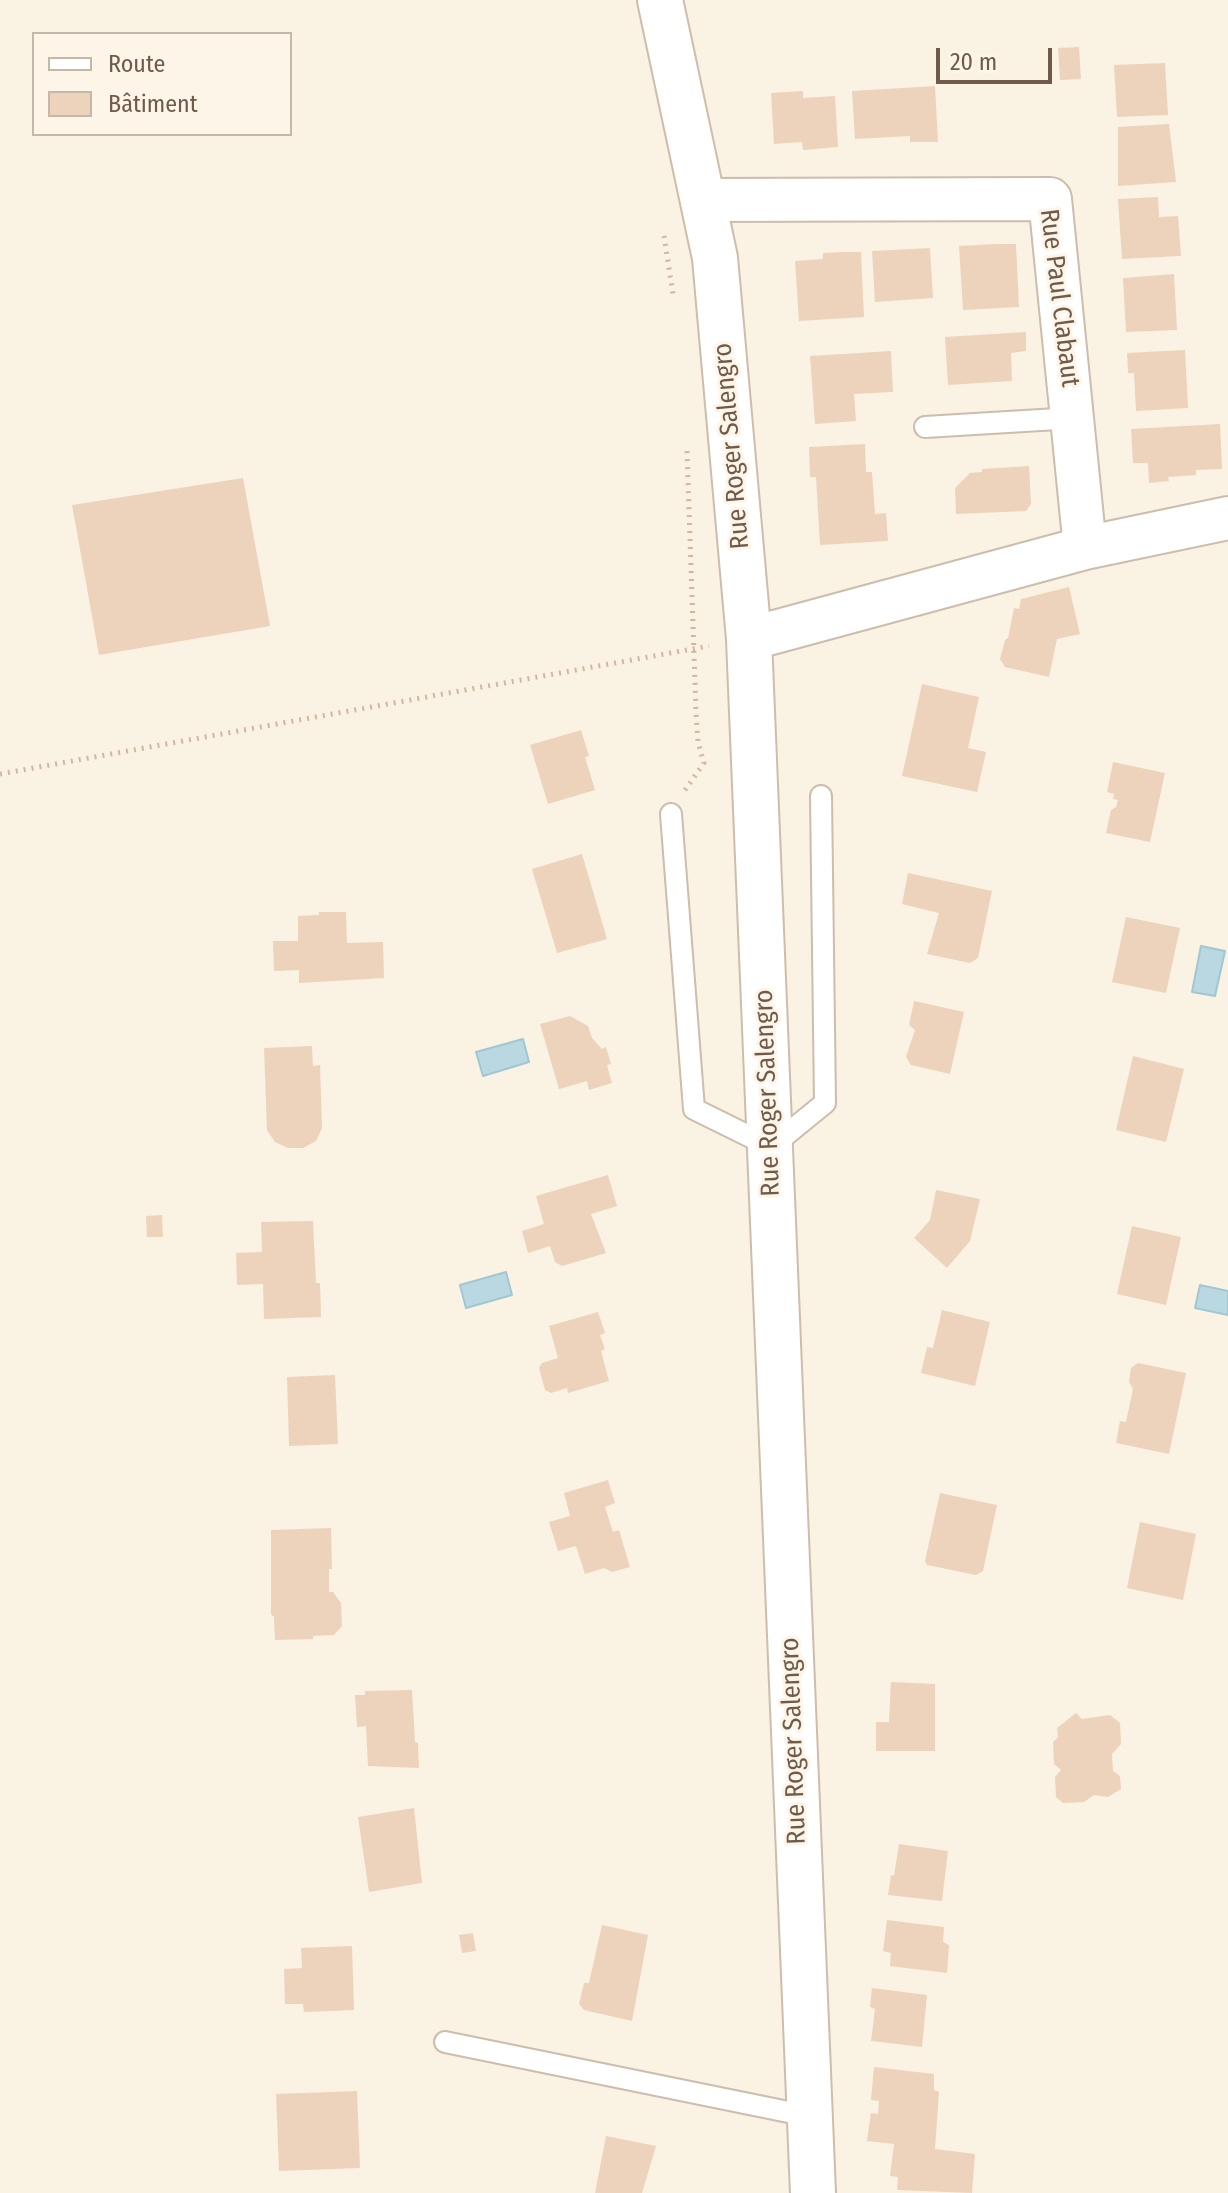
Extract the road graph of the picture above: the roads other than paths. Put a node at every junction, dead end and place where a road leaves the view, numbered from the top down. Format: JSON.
{"nodes":[{"id":1,"x":668,"y":9,"type":"edge"},
{"id":2,"x":703,"y":200,"type":"junction"},
{"id":3,"x":1074,"y":418,"type":"junction"},
{"id":4,"x":925,"y":427,"type":"dead end"},
{"id":5,"x":1228,"y":518,"type":"edge"},
{"id":6,"x":1085,"y":548,"type":"junction"},
{"id":7,"x":749,"y":639,"type":"junction"},
{"id":8,"x":821,"y":796,"type":"dead end"},
{"id":9,"x":671,"y":814,"type":"road end"},
{"id":10,"x":771,"y":1147,"type":"junction"},
{"id":11,"x":445,"y":2042,"type":"dead end"},
{"id":12,"x":808,"y":2116,"type":"junction"},
{"id":13,"x":813,"y":2193,"type":"edge"}],
"edges":[{"from":1,"to":2,"type":"street","name":"Rue Roger Salengro"},
{"from":2,"to":3,"type":"street","name":"Rue Paul Clabaut"},
{"from":2,"to":7,"type":"street","name":"Rue Roger Salengro"},
{"from":3,"to":4,"type":"lane"},
{"from":3,"to":6,"type":"street","name":"Rue Paul Clabaut"},
{"from":5,"to":6,"type":"street"},
{"from":6,"to":7,"type":"street"},
{"from":7,"to":10,"type":"street","name":"Rue Roger Salengro"},
{"from":8,"to":10,"type":"lane"},
{"from":9,"to":10,"type":"lane"},
{"from":10,"to":12,"type":"street","name":"Rue Roger Salengro"},
{"from":11,"to":12,"type":"lane"},
{"from":12,"to":13,"type":"street","name":"Rue Roger Salengro"}]}
